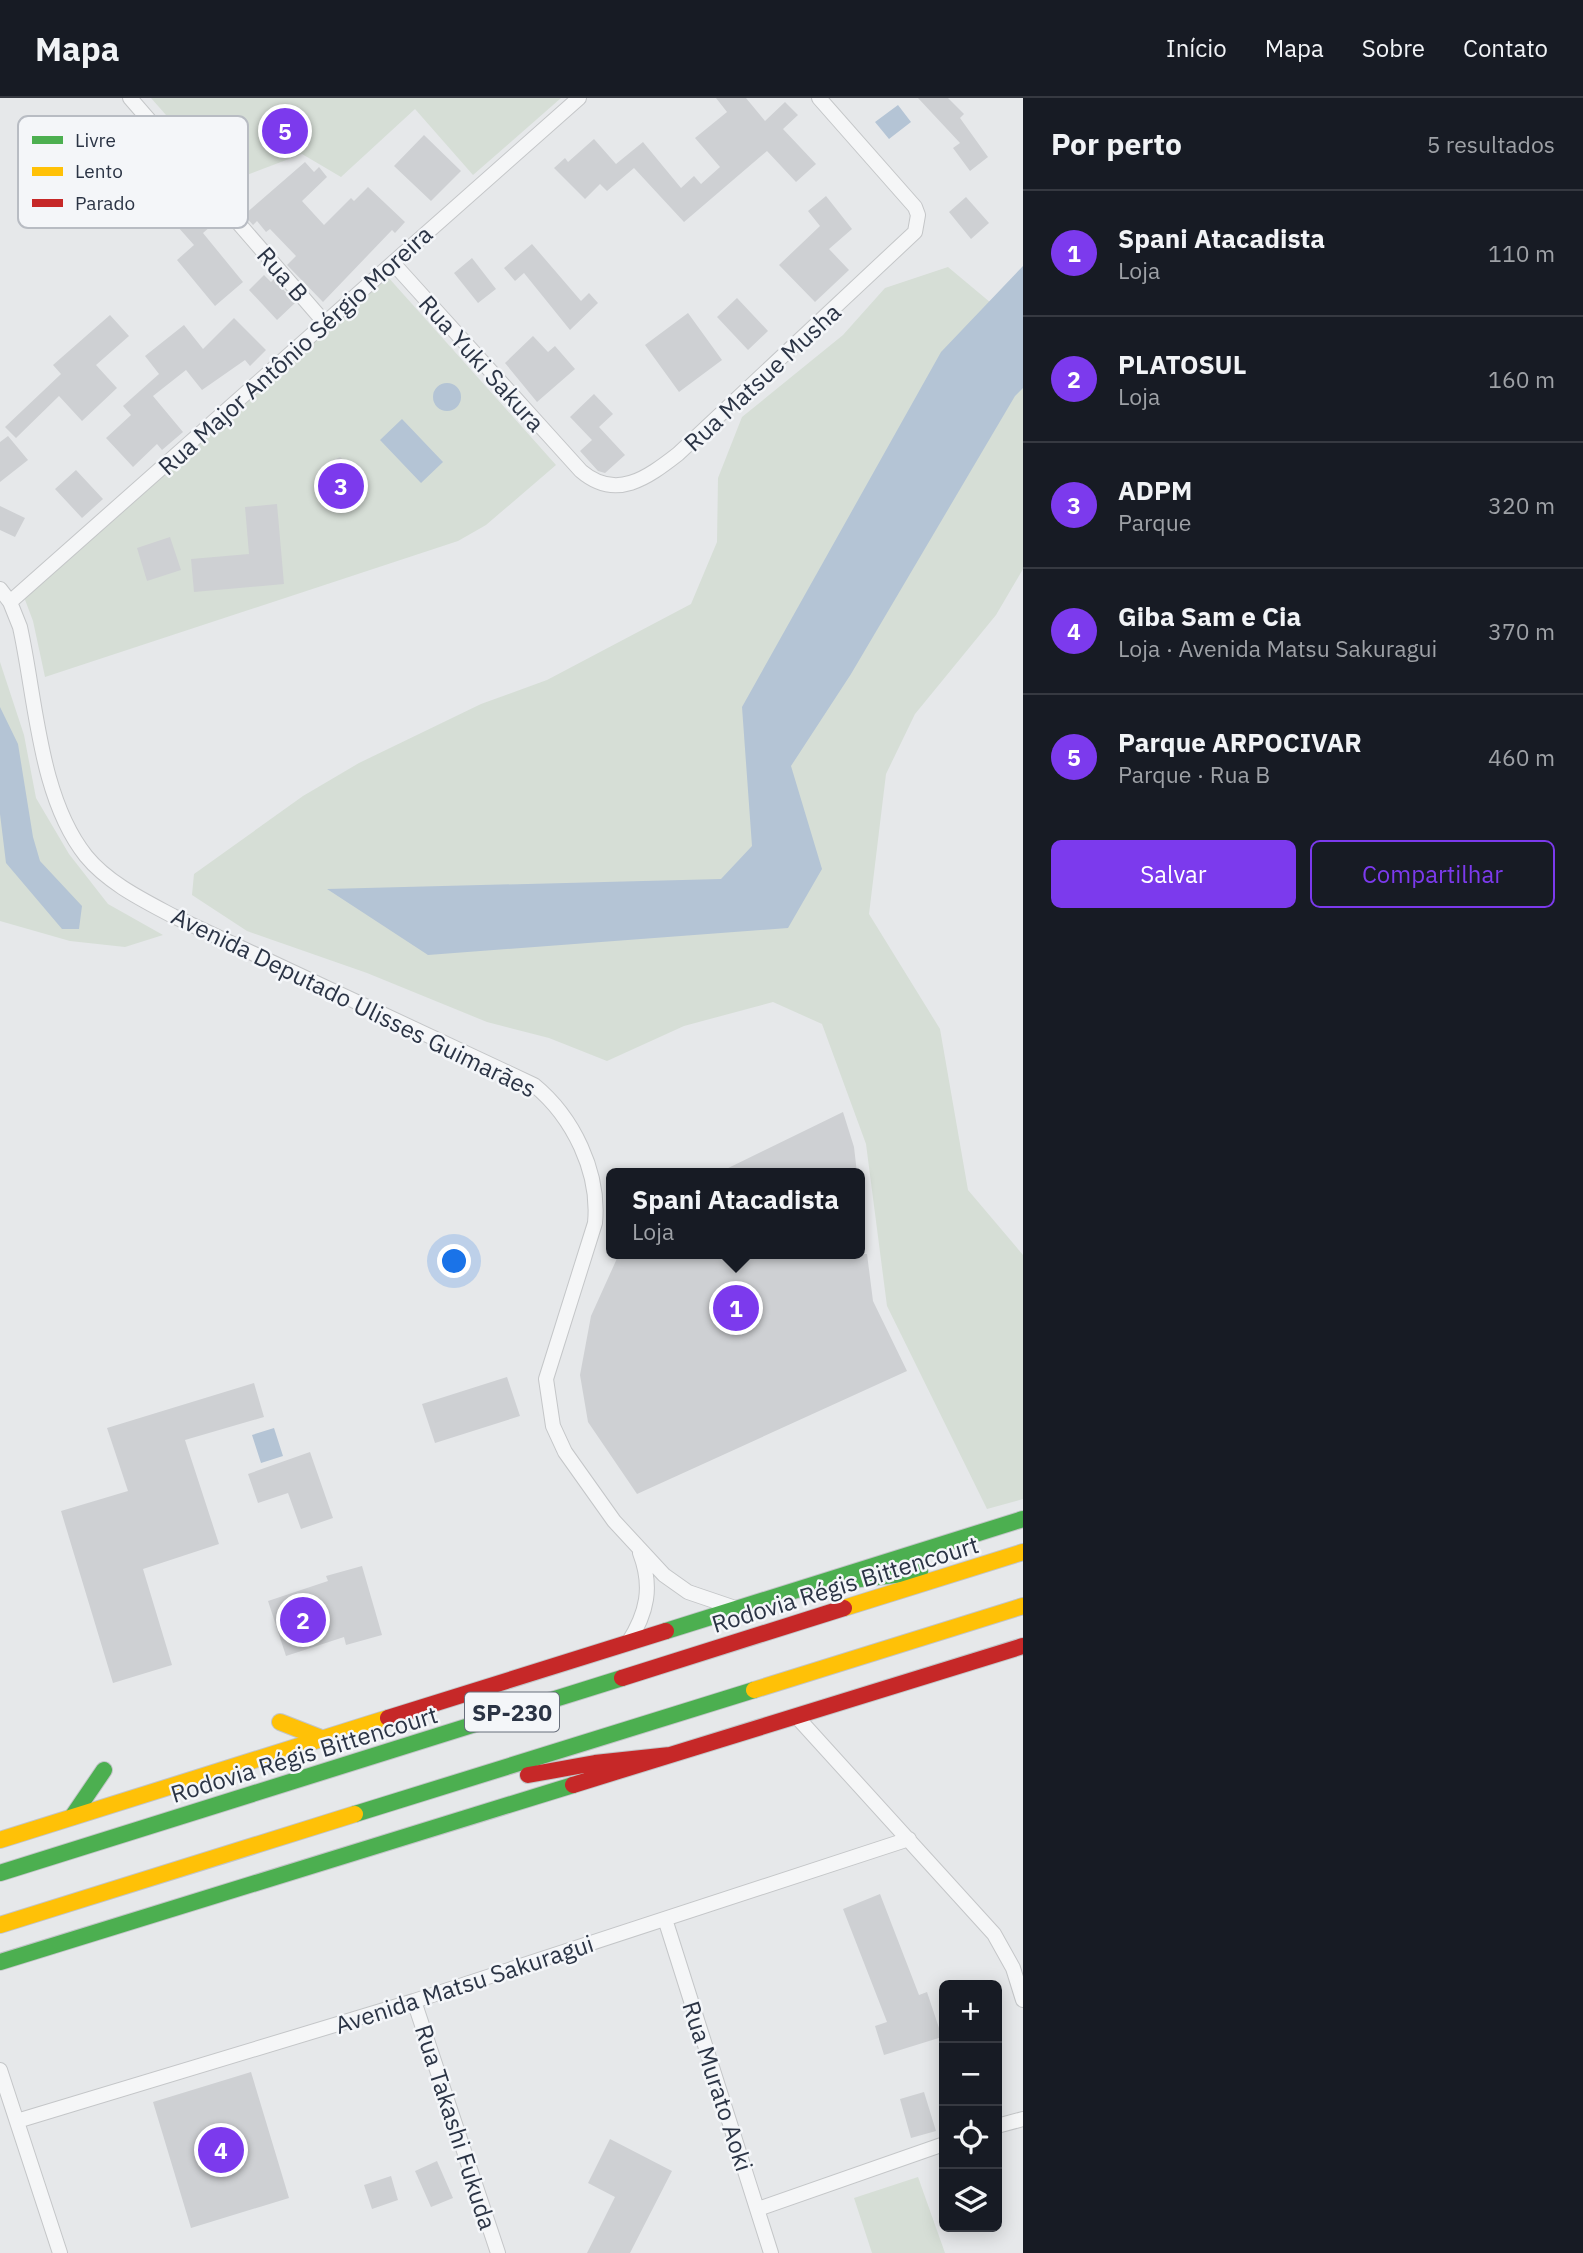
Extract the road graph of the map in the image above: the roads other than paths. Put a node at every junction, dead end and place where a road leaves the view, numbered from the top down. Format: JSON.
{"nodes":[{"id":1,"x":130,"y":98,"type":"edge"},
{"id":2,"x":579,"y":98,"type":"edge"},
{"id":3,"x":819,"y":98,"type":"edge"},
{"id":4,"x":146,"y":116,"type":"edge"},
{"id":5,"x":243,"y":228,"type":"edge"},
{"id":6,"x":393,"y":263,"type":"junction"},
{"id":7,"x":325,"y":323,"type":"junction"},
{"id":8,"x":572,"y":462,"type":"joint"},
{"id":9,"x":0,"y":589,"type":"edge"},
{"id":10,"x":10,"y":602,"type":"junction"},
{"id":11,"x":1023,"y":1519,"type":"edge"},
{"id":12,"x":639,"y":1549,"type":"junction"},
{"id":13,"x":1020,"y":1553,"type":"edge"},
{"id":14,"x":818,"y":1584,"type":"junction"},
{"id":15,"x":1023,"y":1606,"type":"edge"},
{"id":16,"x":738,"y":1609,"type":"junction"},
{"id":17,"x":628,"y":1643,"type":"junction"},
{"id":18,"x":1023,"y":1646,"type":"edge"},
{"id":19,"x":796,"y":1716,"type":"junction"},
{"id":20,"x":280,"y":1722,"type":"dead end"},
{"id":21,"x":321,"y":1738,"type":"junction"},
{"id":22,"x":670,"y":1755,"type":"junction"},
{"id":23,"x":104,"y":1770,"type":"dead end"},
{"id":24,"x":397,"y":1802,"type":"junction"},
{"id":25,"x":72,"y":1817,"type":"junction"},
{"id":26,"x":909,"y":1839,"type":"junction"},
{"id":27,"x":0,"y":1840,"type":"edge"},
{"id":28,"x":0,"y":1873,"type":"edge"},
{"id":29,"x":665,"y":1919,"type":"junction"},
{"id":30,"x":0,"y":1926,"type":"edge"},
{"id":31,"x":0,"y":1962,"type":"edge"},
{"id":32,"x":1023,"y":2000,"type":"edge"},
{"id":33,"x":414,"y":2001,"type":"junction"},
{"id":34,"x":0,"y":2070,"type":"edge"},
{"id":35,"x":1023,"y":2119,"type":"edge"},
{"id":36,"x":17,"y":2120,"type":"junction"},
{"id":37,"x":1002,"y":2125,"type":"edge"},
{"id":38,"x":939,"y":2146,"type":"edge"},
{"id":39,"x":758,"y":2209,"type":"junction"},
{"id":40,"x":60,"y":2253,"type":"edge"},
{"id":41,"x":498,"y":2253,"type":"edge"},
{"id":42,"x":771,"y":2253,"type":"edge"}],
"edges":[{"from":1,"to":4,"type":"street","name":"Rua B"},
{"from":2,"to":6,"type":"street","name":"Rua Major Antônio Sérgio Moreira"},
{"from":3,"to":8,"type":"street","name":"Rua Matsue Musha"},
{"from":5,"to":7,"type":"street","name":"Rua B"},
{"from":6,"to":7,"type":"street","name":"Rua Major Antônio Sérgio Moreira"},
{"from":6,"to":8,"type":"street","name":"Rua Yuki Sakura"},
{"from":7,"to":10,"type":"street","name":"Rua Major Antônio Sérgio Moreira"},
{"from":9,"to":10,"type":"street","name":"Avenida Deputado Ulisses Guimarães"},
{"from":10,"to":12,"type":"street","name":"Avenida Deputado Ulisses Guimarães"},
{"from":11,"to":14,"type":"main road"},
{"from":12,"to":16,"type":"street","name":"Avenida Deputado Ulisses Guimarães"},
{"from":12,"to":17,"type":"street","name":"Avenida Deputado Ulisses Guimarães"},
{"from":13,"to":14,"type":"main road"},
{"from":13,"to":28,"type":"main road","name":"Rodovia Régis Bittencourt","number":"SP-230"},
{"from":14,"to":16,"type":"main road"},
{"from":15,"to":24,"type":"main road","number":"SP-230"},
{"from":16,"to":17,"type":"main road"},
{"from":17,"to":21,"type":"main road"},
{"from":18,"to":19,"type":"main road"},
{"from":19,"to":22,"type":"main road"},
{"from":19,"to":26,"type":"street"},
{"from":20,"to":21,"type":"main road"},
{"from":21,"to":25,"type":"main road"},
{"from":22,"to":24,"type":"main road"},
{"from":22,"to":31,"type":"main road"},
{"from":23,"to":25,"type":"main road"},
{"from":24,"to":30,"type":"main road","number":"SP-230"},
{"from":25,"to":27,"type":"main road"},
{"from":26,"to":29,"type":"street","name":"Avenida Matsu Sakuragui"},
{"from":26,"to":32,"type":"street"},
{"from":29,"to":33,"type":"street","name":"Avenida Matsu Sakuragui"},
{"from":29,"to":39,"type":"street","name":"Rua Murato Aoki"},
{"from":33,"to":36,"type":"street","name":"Avenida Matsu Sakuragui"},
{"from":33,"to":41,"type":"street","name":"Rua Takashi Fukuda"},
{"from":34,"to":36,"type":"street"},
{"from":35,"to":37,"type":"street"},
{"from":36,"to":40,"type":"street"},
{"from":38,"to":39,"type":"street"},
{"from":39,"to":42,"type":"street","name":"Rua Murato Aoki"}]}
